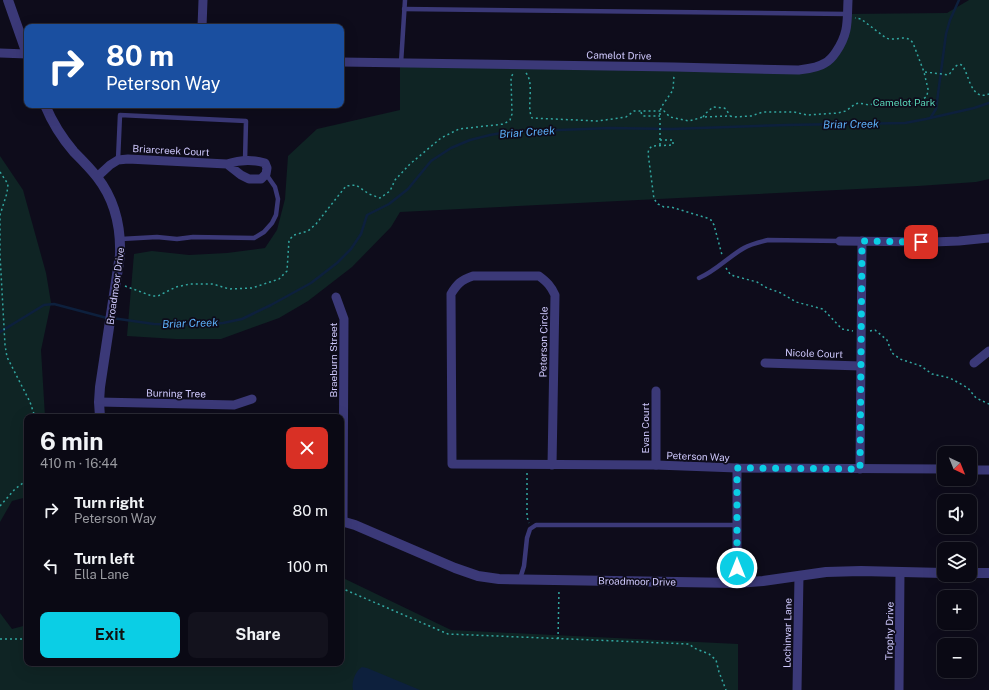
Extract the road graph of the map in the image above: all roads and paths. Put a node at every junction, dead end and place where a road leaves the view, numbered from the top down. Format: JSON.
{"nodes":[{"id":1,"x":8,"y":0,"type":"edge"},
{"id":2,"x":203,"y":0,"type":"edge"},
{"id":3,"x":404,"y":0,"type":"edge"},
{"id":4,"x":848,"y":0,"type":"edge"},
{"id":5,"x":404,"y":10,"type":"junction"},
{"id":6,"x":847,"y":16,"type":"junction"},
{"id":7,"x":202,"y":24,"type":"edge"},
{"id":8,"x":24,"y":45,"type":"edge"},
{"id":9,"x":0,"y":53,"type":"edge"},
{"id":10,"x":24,"y":54,"type":"edge"},
{"id":11,"x":344,"y":62,"type":"edge"},
{"id":12,"x":401,"y":63,"type":"junction"},
{"id":13,"x":674,"y":67,"type":"junction"},
{"id":14,"x":517,"y":72,"type":"dead end"},
{"id":15,"x":521,"y":72,"type":"dead end"},
{"id":16,"x":924,"y":72,"type":"junction"},
{"id":17,"x":989,"y":94,"type":"edge"},
{"id":18,"x":46,"y":108,"type":"edge"},
{"id":19,"x":641,"y":111,"type":"junction"},
{"id":20,"x":660,"y":111,"type":"junction"},
{"id":21,"x":660,"y":116,"type":"junction"},
{"id":22,"x":703,"y":116,"type":"junction"},
{"id":23,"x":730,"y":116,"type":"junction"},
{"id":24,"x":660,"y":140,"type":"junction"},
{"id":25,"x":660,"y":145,"type":"junction"},
{"id":26,"x":118,"y":160,"type":"junction"},
{"id":27,"x":246,"y":161,"type":"junction"},
{"id":28,"x":227,"y":164,"type":"junction"},
{"id":29,"x":0,"y":172,"type":"edge"},
{"id":30,"x":266,"y":174,"type":"junction"},
{"id":31,"x":97,"y":177,"type":"junction"},
{"id":32,"x":989,"y":238,"type":"edge"},
{"id":33,"x":121,"y":239,"type":"junction"},
{"id":34,"x":840,"y":241,"type":"joint"},
{"id":35,"x":862,"y":241,"type":"junction"},
{"id":36,"x":724,"y":262,"type":"junction"},
{"id":37,"x":699,"y":278,"type":"dead end"},
{"id":38,"x":116,"y":284,"type":"junction"},
{"id":39,"x":336,"y":297,"type":"dead end"},
{"id":40,"x":862,"y":333,"type":"junction"},
{"id":41,"x":989,"y":351,"type":"edge"},
{"id":42,"x":765,"y":363,"type":"dead end"},
{"id":43,"x":974,"y":363,"type":"dead end"},
{"id":44,"x":862,"y":366,"type":"junction"},
{"id":45,"x":656,"y":390,"type":"dead end"},
{"id":46,"x":252,"y":399,"type":"dead end"},
{"id":47,"x":99,"y":402,"type":"junction"},
{"id":48,"x":989,"y":404,"type":"edge"},
{"id":49,"x":34,"y":414,"type":"edge"},
{"id":50,"x":100,"y":414,"type":"edge"},
{"id":51,"x":343,"y":414,"type":"edge"},
{"id":52,"x":452,"y":464,"type":"joint"},
{"id":53,"x":526,"y":465,"type":"junction"},
{"id":54,"x":552,"y":465,"type":"junction"},
{"id":55,"x":656,"y":465,"type":"junction"},
{"id":56,"x":737,"y":468,"type":"junction"},
{"id":57,"x":860,"y":469,"type":"junction"},
{"id":58,"x":937,"y":469,"type":"edge"},
{"id":59,"x":977,"y":470,"type":"edge"},
{"id":60,"x":989,"y":470,"type":"edge"},
{"id":61,"x":24,"y":482,"type":"edge"},
{"id":62,"x":0,"y":506,"type":"edge"},
{"id":63,"x":344,"y":522,"type":"edge"},
{"id":64,"x":737,"y":525,"type":"junction"},
{"id":65,"x":530,"y":529,"type":"junction"},
{"id":66,"x":900,"y":572,"type":"junction"},
{"id":67,"x":937,"y":573,"type":"edge"},
{"id":68,"x":977,"y":573,"type":"edge"},
{"id":69,"x":989,"y":573,"type":"edge"},
{"id":70,"x":799,"y":576,"type":"junction"},
{"id":71,"x":520,"y":579,"type":"junction"},
{"id":72,"x":559,"y":580,"type":"junction"},
{"id":73,"x":737,"y":582,"type":"junction"},
{"id":74,"x":344,"y":589,"type":"edge"},
{"id":75,"x":0,"y":639,"type":"edge"},
{"id":76,"x":24,"y":639,"type":"edge"},
{"id":77,"x":558,"y":639,"type":"junction"},
{"id":78,"x":726,"y":690,"type":"edge"},
{"id":79,"x":797,"y":690,"type":"edge"},
{"id":80,"x":899,"y":690,"type":"edge"}],
"edges":[{"from":1,"to":8,"type":"street"},
{"from":2,"to":7,"type":"street"},
{"from":3,"to":5,"type":"lane"},
{"from":4,"to":6,"type":"street","name":"Camelot Drive"},
{"from":5,"to":6,"type":"lane"},
{"from":5,"to":12,"type":"lane"},
{"from":6,"to":13,"type":"street","name":"Camelot Drive"},
{"from":6,"to":16,"type":"path"},
{"from":9,"to":10,"type":"street"},
{"from":11,"to":12,"type":"street","name":"Camelot Drive"},
{"from":12,"to":13,"type":"street","name":"Camelot Drive"},
{"from":13,"to":20,"type":"path"},
{"from":14,"to":38,"type":"path"},
{"from":15,"to":19,"type":"path"},
{"from":16,"to":17,"type":"path"},
{"from":16,"to":23,"type":"path"},
{"from":18,"to":31,"type":"street","name":"Broadmoor Drive"},
{"from":19,"to":20,"type":"path"},
{"from":19,"to":21,"type":"path"},
{"from":20,"to":21,"type":"path"},
{"from":20,"to":22,"type":"path"},
{"from":21,"to":24,"type":"path"},
{"from":22,"to":23,"type":"path"},
{"from":22,"to":23,"type":"path"},
{"from":24,"to":25,"type":"path"},
{"from":24,"to":25,"type":"path"},
{"from":25,"to":36,"type":"path"},
{"from":26,"to":27,"type":"lane"},
{"from":26,"to":28,"type":"street","name":"Briarcreek Court"},
{"from":26,"to":31,"type":"street"},
{"from":27,"to":28,"type":"street","name":"Briarcreek Court"},
{"from":27,"to":30,"type":"street","name":"Briarcreek Court"},
{"from":28,"to":30,"type":"street"},
{"from":29,"to":49,"type":"path"},
{"from":30,"to":33,"type":"lane"},
{"from":31,"to":33,"type":"street","name":"Broadmoor Drive"},
{"from":32,"to":35,"type":"street"},
{"from":33,"to":38,"type":"street","name":"Broadmoor Drive"},
{"from":34,"to":35,"type":"street"},
{"from":34,"to":36,"type":"lane"},
{"from":35,"to":40,"type":"street"},
{"from":36,"to":37,"type":"lane"},
{"from":36,"to":40,"type":"path"},
{"from":38,"to":47,"type":"street","name":"Broadmoor Drive"},
{"from":39,"to":51,"type":"street","name":"Braeburn Street"},
{"from":40,"to":44,"type":"street"},
{"from":40,"to":48,"type":"path"},
{"from":41,"to":43,"type":"street"},
{"from":42,"to":44,"type":"street","name":"Nicole Court"},
{"from":44,"to":57,"type":"street"},
{"from":45,"to":55,"type":"street","name":"Evan Court"},
{"from":46,"to":47,"type":"street","name":"Burning Tree"},
{"from":47,"to":50,"type":"street","name":"Broadmoor Drive"},
{"from":52,"to":53,"type":"street","name":"Peterson Way"},
{"from":52,"to":54,"type":"street","name":"Peterson Circle"},
{"from":53,"to":54,"type":"street","name":"Peterson Way"},
{"from":53,"to":65,"type":"path"},
{"from":54,"to":55,"type":"street","name":"Peterson Way"},
{"from":55,"to":56,"type":"street","name":"Peterson Way"},
{"from":56,"to":57,"type":"street","name":"Peterson Way"},
{"from":56,"to":64,"type":"street"},
{"from":57,"to":58,"type":"street","name":"Peterson Way"},
{"from":59,"to":60,"type":"street"},
{"from":61,"to":62,"type":"path"},
{"from":63,"to":71,"type":"street","name":"Broadmoor Drive"},
{"from":64,"to":65,"type":"lane"},
{"from":64,"to":73,"type":"street"},
{"from":65,"to":71,"type":"lane"},
{"from":66,"to":67,"type":"street","name":"Broadmoor Drive"},
{"from":66,"to":70,"type":"street","name":"Broadmoor Drive"},
{"from":66,"to":80,"type":"street","name":"Trophy Drive"},
{"from":68,"to":69,"type":"street"},
{"from":70,"to":73,"type":"street","name":"Broadmoor Drive"},
{"from":70,"to":79,"type":"street","name":"Lochinvar Lane"},
{"from":71,"to":72,"type":"street","name":"Broadmoor Drive"},
{"from":72,"to":73,"type":"street","name":"Broadmoor Drive"},
{"from":72,"to":77,"type":"path"},
{"from":74,"to":77,"type":"path"},
{"from":75,"to":76,"type":"path"},
{"from":77,"to":78,"type":"path"}]}
